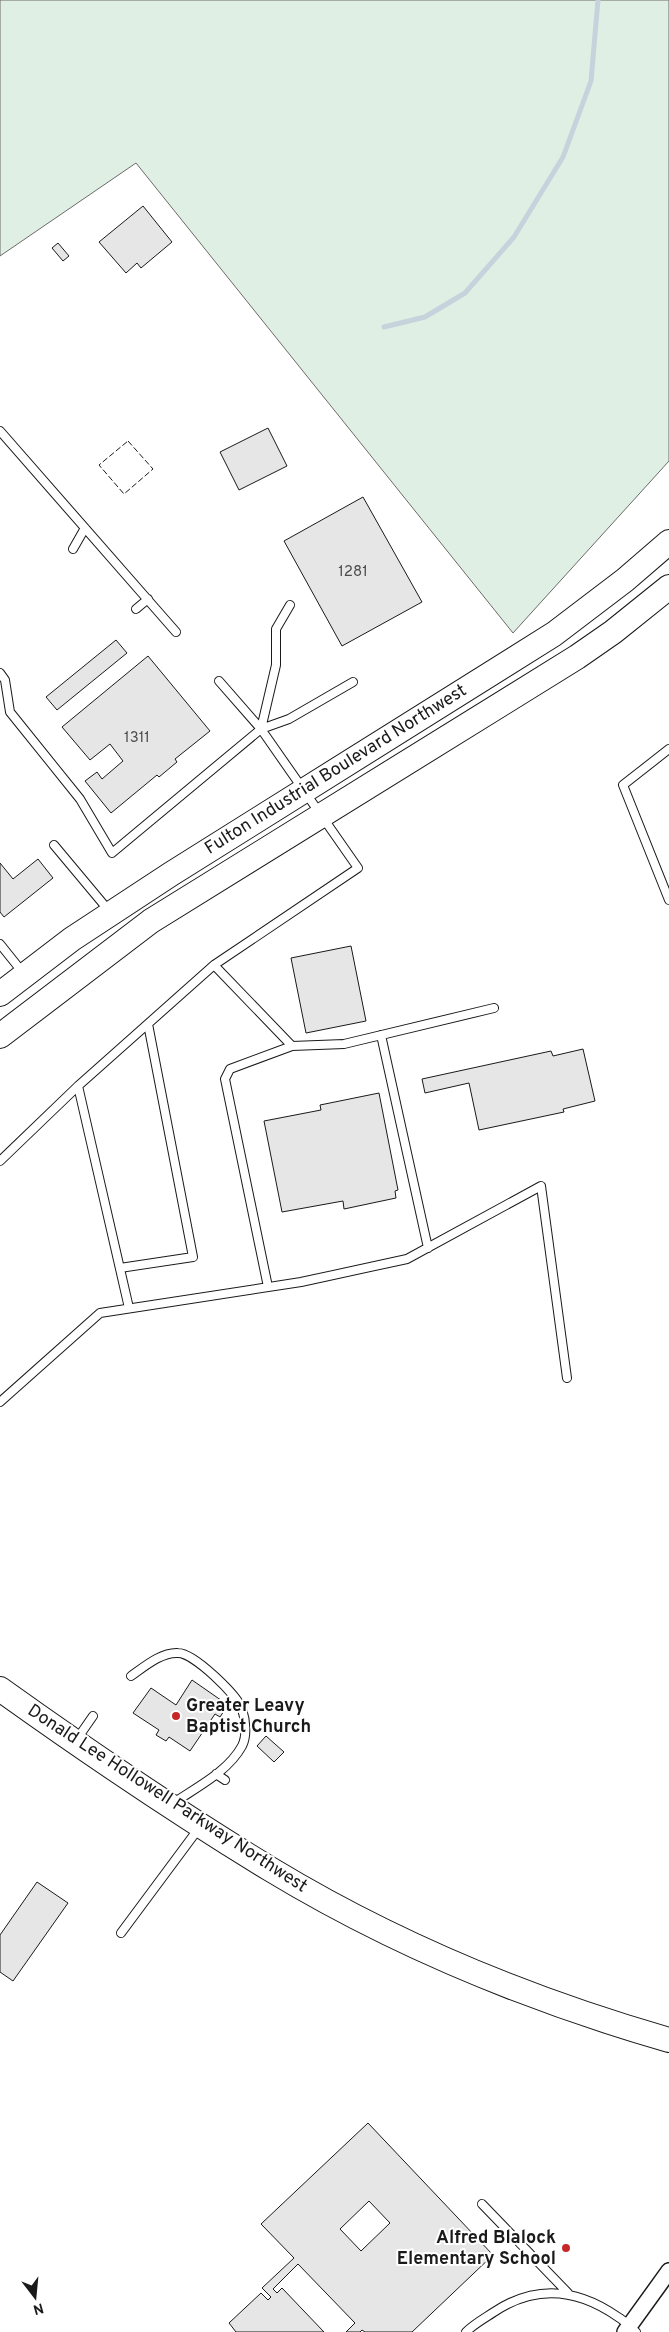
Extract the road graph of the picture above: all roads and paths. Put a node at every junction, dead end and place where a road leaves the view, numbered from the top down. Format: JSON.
{"nodes":[{"id":1,"x":0,"y":431,"type":"edge"},
{"id":2,"x":85,"y":528,"type":"junction"},
{"id":3,"x":669,"y":542,"type":"edge"},
{"id":4,"x":73,"y":549,"type":"dead end"},
{"id":5,"x":669,"y":587,"type":"edge"},
{"id":6,"x":148,"y":599,"type":"junction"},
{"id":7,"x":290,"y":605,"type":"dead end"},
{"id":8,"x":136,"y":609,"type":"dead end"},
{"id":9,"x":176,"y":632,"type":"dead end"},
{"id":10,"x":0,"y":673,"type":"edge"},
{"id":11,"x":220,"y":681,"type":"dead end"},
{"id":12,"x":353,"y":682,"type":"dead end"},
{"id":13,"x":261,"y":729,"type":"junction"},
{"id":14,"x":669,"y":749,"type":"edge"},
{"id":15,"x":304,"y":790,"type":"junction"},
{"id":16,"x":323,"y":816,"type":"junction"},
{"id":17,"x":54,"y":844,"type":"dead end"},
{"id":18,"x":669,"y":900,"type":"edge"},
{"id":19,"x":111,"y":913,"type":"junction"},
{"id":20,"x":0,"y":944,"type":"edge"},
{"id":21,"x":214,"y":965,"type":"junction"},
{"id":22,"x":25,"y":975,"type":"junction"},
{"id":23,"x":0,"y":994,"type":"edge"},
{"id":24,"x":494,"y":1008,"type":"dead end"},
{"id":25,"x":148,"y":1024,"type":"junction"},
{"id":26,"x":381,"y":1035,"type":"junction"},
{"id":27,"x":0,"y":1036,"type":"edge"},
{"id":28,"x":292,"y":1046,"type":"junction"},
{"id":29,"x":78,"y":1086,"type":"junction"},
{"id":30,"x":0,"y":1161,"type":"edge"},
{"id":31,"x":428,"y":1248,"type":"junction"},
{"id":32,"x":120,"y":1268,"type":"junction"},
{"id":33,"x":268,"y":1287,"type":"junction"},
{"id":34,"x":129,"y":1308,"type":"junction"},
{"id":35,"x":567,"y":1378,"type":"dead end"},
{"id":36,"x":0,"y":1402,"type":"edge"},
{"id":37,"x":132,"y":1676,"type":"dead end"},
{"id":38,"x":0,"y":1689,"type":"edge"},
{"id":39,"x":93,"y":1716,"type":"dead end"},
{"id":40,"x":75,"y":1742,"type":"junction"},
{"id":41,"x":241,"y":1748,"type":"junction"},
{"id":42,"x":248,"y":1754,"type":"dead end"},
{"id":43,"x":216,"y":1774,"type":"junction"},
{"id":44,"x":225,"y":1780,"type":"dead end"},
{"id":45,"x":170,"y":1805,"type":"junction"},
{"id":46,"x":201,"y":1825,"type":"junction"},
{"id":47,"x":121,"y":1932,"type":"dead end"},
{"id":48,"x":669,"y":2040,"type":"edge"},
{"id":49,"x":482,"y":2204,"type":"dead end"},
{"id":50,"x":669,"y":2271,"type":"edge"},
{"id":51,"x":568,"y":2293,"type":"junction"},
{"id":52,"x":630,"y":2330,"type":"edge"},
{"id":53,"x":466,"y":2332,"type":"edge"}],
"edges":[{"from":1,"to":2,"type":"lane"},
{"from":2,"to":4,"type":"lane"},
{"from":2,"to":6,"type":"lane"},
{"from":3,"to":15,"type":"main road","name":"Fulton Industrial Boulevard Northwest"},
{"from":5,"to":16,"type":"main road","name":"Fulton Industrial Boulevard Northwest"},
{"from":6,"to":8,"type":"lane"},
{"from":6,"to":9,"type":"lane"},
{"from":7,"to":13,"type":"lane"},
{"from":10,"to":13,"type":"lane"},
{"from":11,"to":13,"type":"lane"},
{"from":12,"to":13,"type":"lane"},
{"from":13,"to":15,"type":"lane"},
{"from":14,"to":18,"type":"lane"},
{"from":15,"to":16,"type":"lane"},
{"from":15,"to":19,"type":"main road","name":"Fulton Industrial Boulevard Northwest"},
{"from":16,"to":21,"type":"lane"},
{"from":16,"to":27,"type":"main road","name":"Fulton Industrial Boulevard Northwest"},
{"from":17,"to":19,"type":"lane"},
{"from":19,"to":22,"type":"main road","name":"Fulton Industrial Boulevard Northwest"},
{"from":20,"to":22,"type":"lane"},
{"from":21,"to":25,"type":"lane"},
{"from":21,"to":28,"type":"lane"},
{"from":22,"to":23,"type":"main road","name":"Fulton Industrial Boulevard Northwest"},
{"from":24,"to":26,"type":"lane"},
{"from":25,"to":29,"type":"lane"},
{"from":25,"to":32,"type":"lane"},
{"from":26,"to":28,"type":"lane"},
{"from":26,"to":31,"type":"lane"},
{"from":28,"to":33,"type":"lane"},
{"from":29,"to":30,"type":"lane"},
{"from":29,"to":32,"type":"lane"},
{"from":31,"to":33,"type":"lane"},
{"from":31,"to":35,"type":"lane"},
{"from":32,"to":34,"type":"lane"},
{"from":33,"to":34,"type":"lane"},
{"from":34,"to":36,"type":"lane"},
{"from":37,"to":41,"type":"lane"},
{"from":38,"to":40,"type":"main road","name":"Donald Lee Hollowell Parkway Northwest"},
{"from":39,"to":40,"type":"lane"},
{"from":40,"to":45,"type":"main road","name":"Donald Lee Hollowell Parkway Northwest"},
{"from":41,"to":42,"type":"lane"},
{"from":41,"to":43,"type":"lane"},
{"from":43,"to":44,"type":"lane"},
{"from":43,"to":45,"type":"lane"},
{"from":45,"to":46,"type":"main road","name":"Donald Lee Hollowell Parkway Northwest"},
{"from":46,"to":47,"type":"lane"},
{"from":46,"to":48,"type":"main road","name":"Donald Lee Hollowell Parkway Northwest"},
{"from":49,"to":51,"type":"lane"},
{"from":50,"to":52,"type":"street"},
{"from":51,"to":52,"type":"lane"},
{"from":51,"to":53,"type":"lane"}]}
